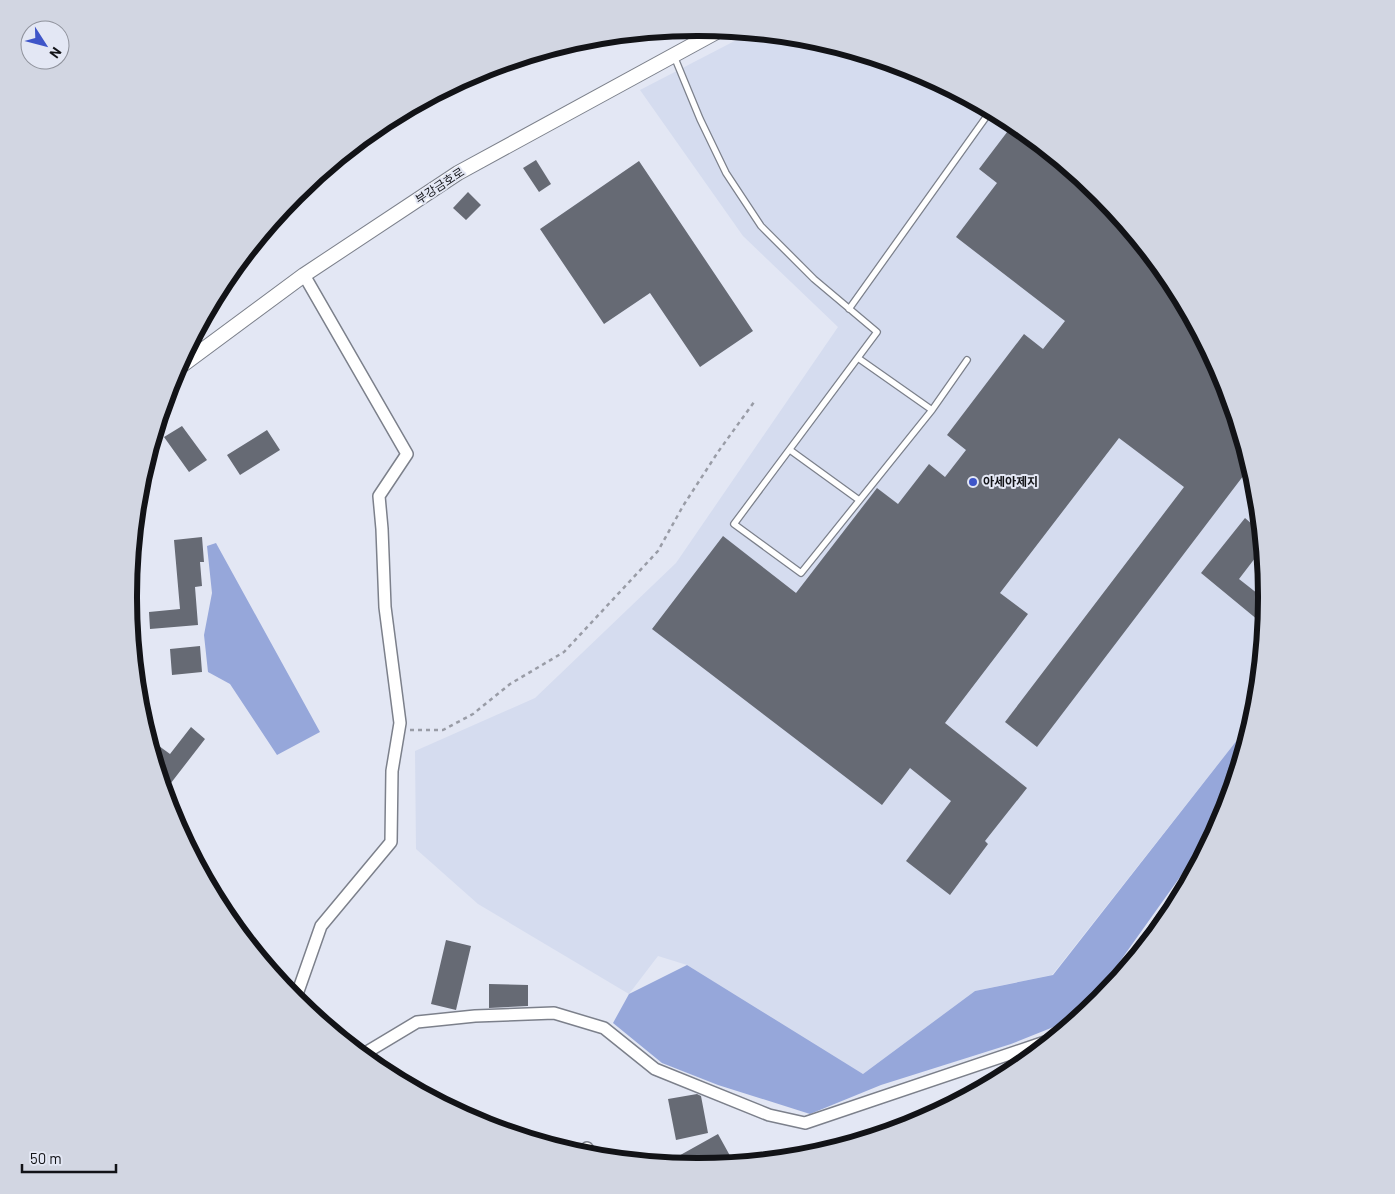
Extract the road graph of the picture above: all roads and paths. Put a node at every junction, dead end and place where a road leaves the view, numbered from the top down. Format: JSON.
{"nodes":[{"id":1,"x":709,"y":36,"type":"edge"},
{"id":2,"x":674,"y":56,"type":"junction"},
{"id":3,"x":987,"y":116,"type":"edge"},
{"id":4,"x":304,"y":275,"type":"junction"},
{"id":5,"x":849,"y":309,"type":"junction"},
{"id":6,"x":858,"y":358,"type":"junction"},
{"id":7,"x":190,"y":359,"type":"edge"},
{"id":8,"x":967,"y":360,"type":"dead end"},
{"id":9,"x":754,"y":402,"type":"dead end"},
{"id":10,"x":932,"y":410,"type":"junction"},
{"id":11,"x":790,"y":450,"type":"junction"},
{"id":12,"x":859,"y":500,"type":"junction"},
{"id":13,"x":398,"y":730,"type":"junction"},
{"id":14,"x":299,"y":992,"type":"edge"},
{"id":15,"x":1033,"y":1046,"type":"edge"},
{"id":16,"x":369,"y":1051,"type":"edge"}],
"edges":[{"from":1,"to":2,"type":"street","name":"부강금호로"},
{"from":2,"to":4,"type":"street","name":"부강금호로"},
{"from":2,"to":5,"type":"lane"},
{"from":3,"to":5,"type":"lane"},
{"from":4,"to":7,"type":"street","name":"부강금호로"},
{"from":4,"to":13,"type":"street"},
{"from":5,"to":6,"type":"lane"},
{"from":6,"to":10,"type":"lane"},
{"from":6,"to":11,"type":"lane"},
{"from":8,"to":10,"type":"lane"},
{"from":9,"to":13,"type":"path"},
{"from":10,"to":12,"type":"lane"},
{"from":11,"to":12,"type":"lane"},
{"from":11,"to":12,"type":"lane"},
{"from":13,"to":14,"type":"street"},
{"from":15,"to":16,"type":"street"}]}
